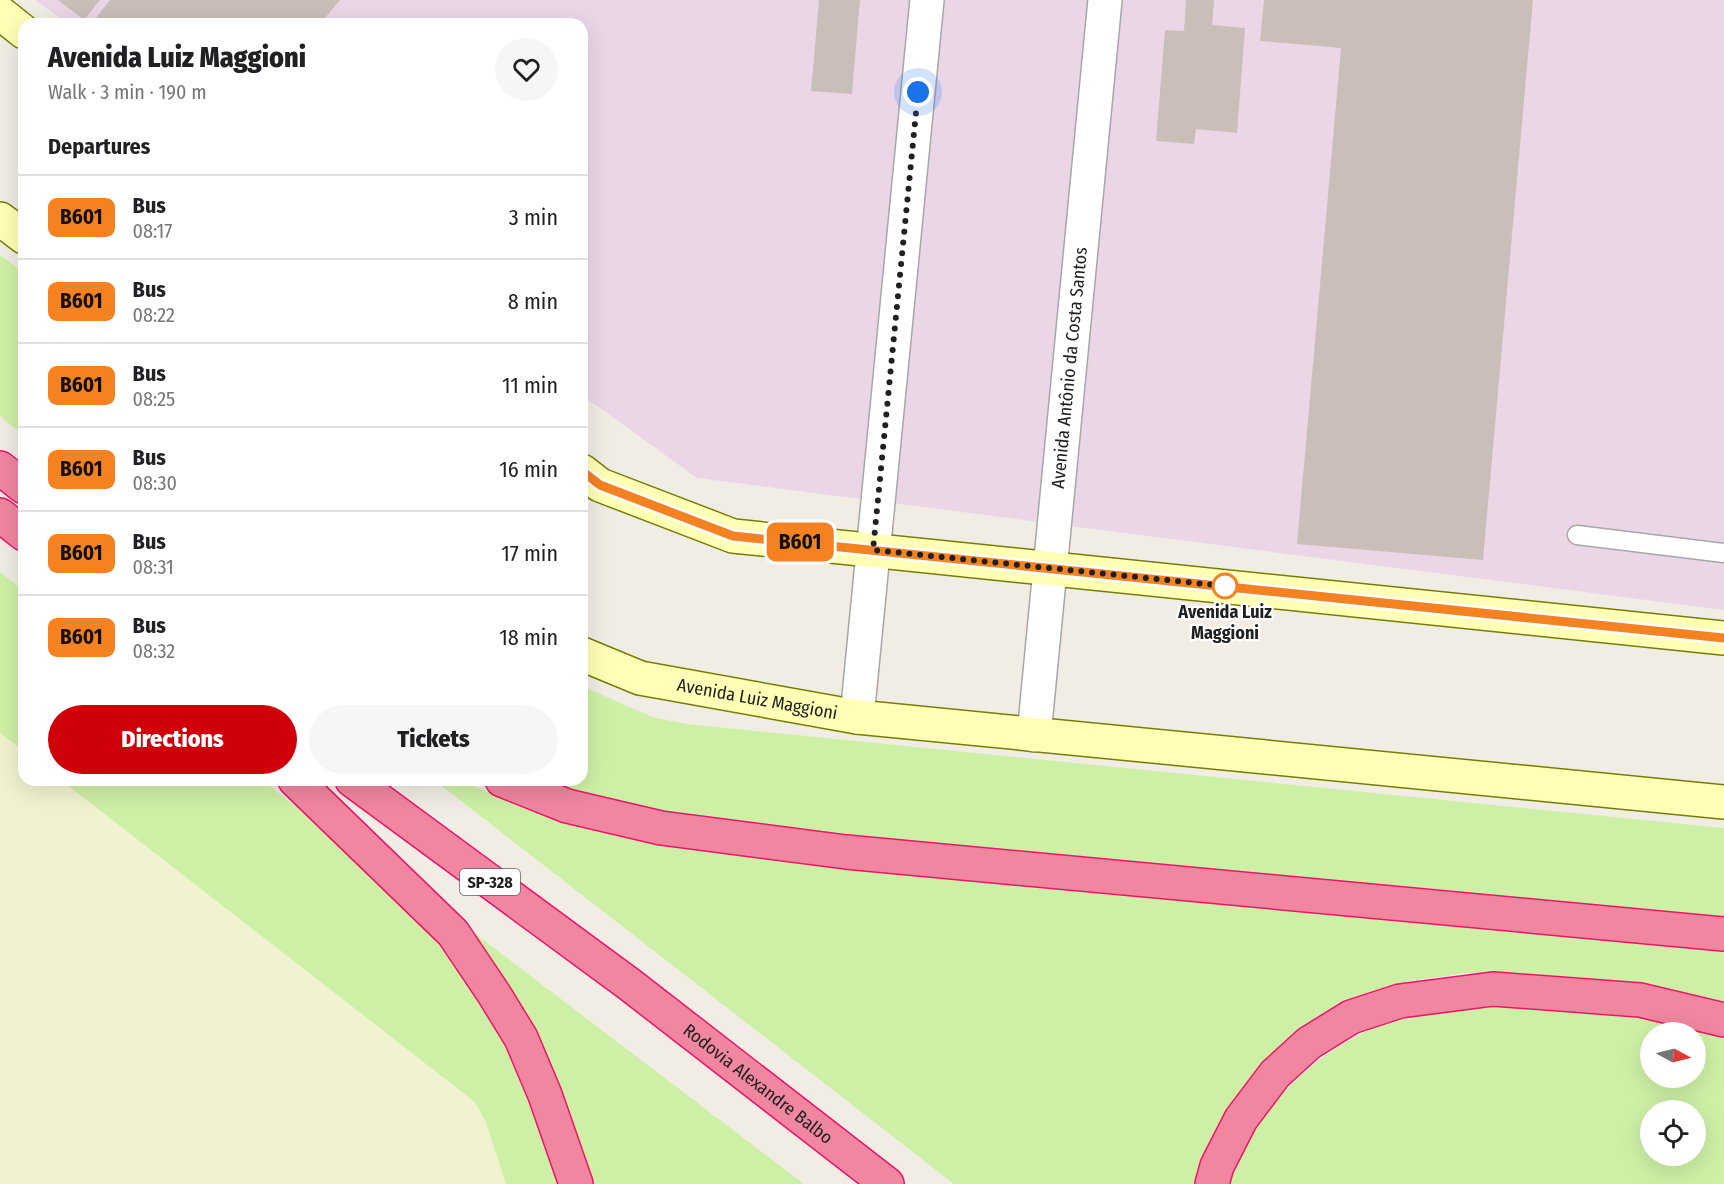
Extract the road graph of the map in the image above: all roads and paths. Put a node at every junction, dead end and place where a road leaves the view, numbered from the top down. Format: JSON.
{"nodes":[{"id":1,"x":927,"y":0,"type":"edge"},
{"id":2,"x":1105,"y":0,"type":"edge"},
{"id":3,"x":0,"y":13,"type":"edge"},
{"id":4,"x":18,"y":27,"type":"edge"},
{"id":5,"x":0,"y":219,"type":"edge"},
{"id":6,"x":18,"y":232,"type":"edge"},
{"id":7,"x":0,"y":442,"type":"edge"},
{"id":8,"x":18,"y":456,"type":"edge"},
{"id":9,"x":0,"y":468,"type":"edge"},
{"id":10,"x":588,"y":476,"type":"edge"},
{"id":11,"x":18,"y":482,"type":"edge"},
{"id":12,"x":0,"y":515,"type":"edge"},
{"id":13,"x":18,"y":529,"type":"edge"},
{"id":14,"x":1577,"y":535,"type":"dead end"},
{"id":15,"x":873,"y":550,"type":"junction"},
{"id":16,"x":1724,"y":553,"type":"edge"},
{"id":17,"x":1050,"y":568,"type":"junction"},
{"id":18,"x":1724,"y":638,"type":"edge"},
{"id":19,"x":588,"y":656,"type":"edge"},
{"id":20,"x":857,"y":717,"type":"junction"},
{"id":21,"x":1034,"y":735,"type":"junction"},
{"id":22,"x":302,"y":786,"type":"edge"},
{"id":23,"x":360,"y":786,"type":"edge"},
{"id":24,"x":395,"y":786,"type":"edge"},
{"id":25,"x":517,"y":786,"type":"edge"},
{"id":26,"x":1724,"y":802,"type":"edge"},
{"id":27,"x":1724,"y":934,"type":"edge"},
{"id":28,"x":629,"y":984,"type":"junction"},
{"id":29,"x":1724,"y":1020,"type":"edge"},
{"id":30,"x":576,"y":1184,"type":"edge"},
{"id":31,"x":887,"y":1184,"type":"edge"},
{"id":32,"x":1212,"y":1184,"type":"edge"}],
"edges":[{"from":1,"to":15,"type":"street"},
{"from":2,"to":17,"type":"street","name":"Avenida Antônio da Costa Santos"},
{"from":3,"to":4,"type":"street"},
{"from":5,"to":6,"type":"street"},
{"from":7,"to":8,"type":"highway"},
{"from":9,"to":11,"type":"highway"},
{"from":10,"to":15,"type":"street"},
{"from":12,"to":13,"type":"highway"},
{"from":14,"to":16,"type":"lane"},
{"from":15,"to":17,"type":"street"},
{"from":15,"to":20,"type":"street"},
{"from":17,"to":18,"type":"street"},
{"from":17,"to":21,"type":"street","name":"Avenida Antônio da Costa Santos"},
{"from":19,"to":20,"type":"street","name":"Avenida Luiz Maggioni"},
{"from":20,"to":21,"type":"street","name":"Avenida Luiz Maggioni"},
{"from":21,"to":26,"type":"street","name":"Avenida Luiz Maggioni"},
{"from":22,"to":30,"type":"highway"},
{"from":23,"to":28,"type":"highway","name":"Rodovia Alexandre Balbo","number":"SP-328"},
{"from":24,"to":28,"type":"highway","name":"Rodovia Alexandre Balbo","number":"SP-328"},
{"from":25,"to":27,"type":"highway"},
{"from":28,"to":31,"type":"highway","name":"Rodovia Alexandre Balbo","number":"SP-328"},
{"from":29,"to":32,"type":"highway"}]}
